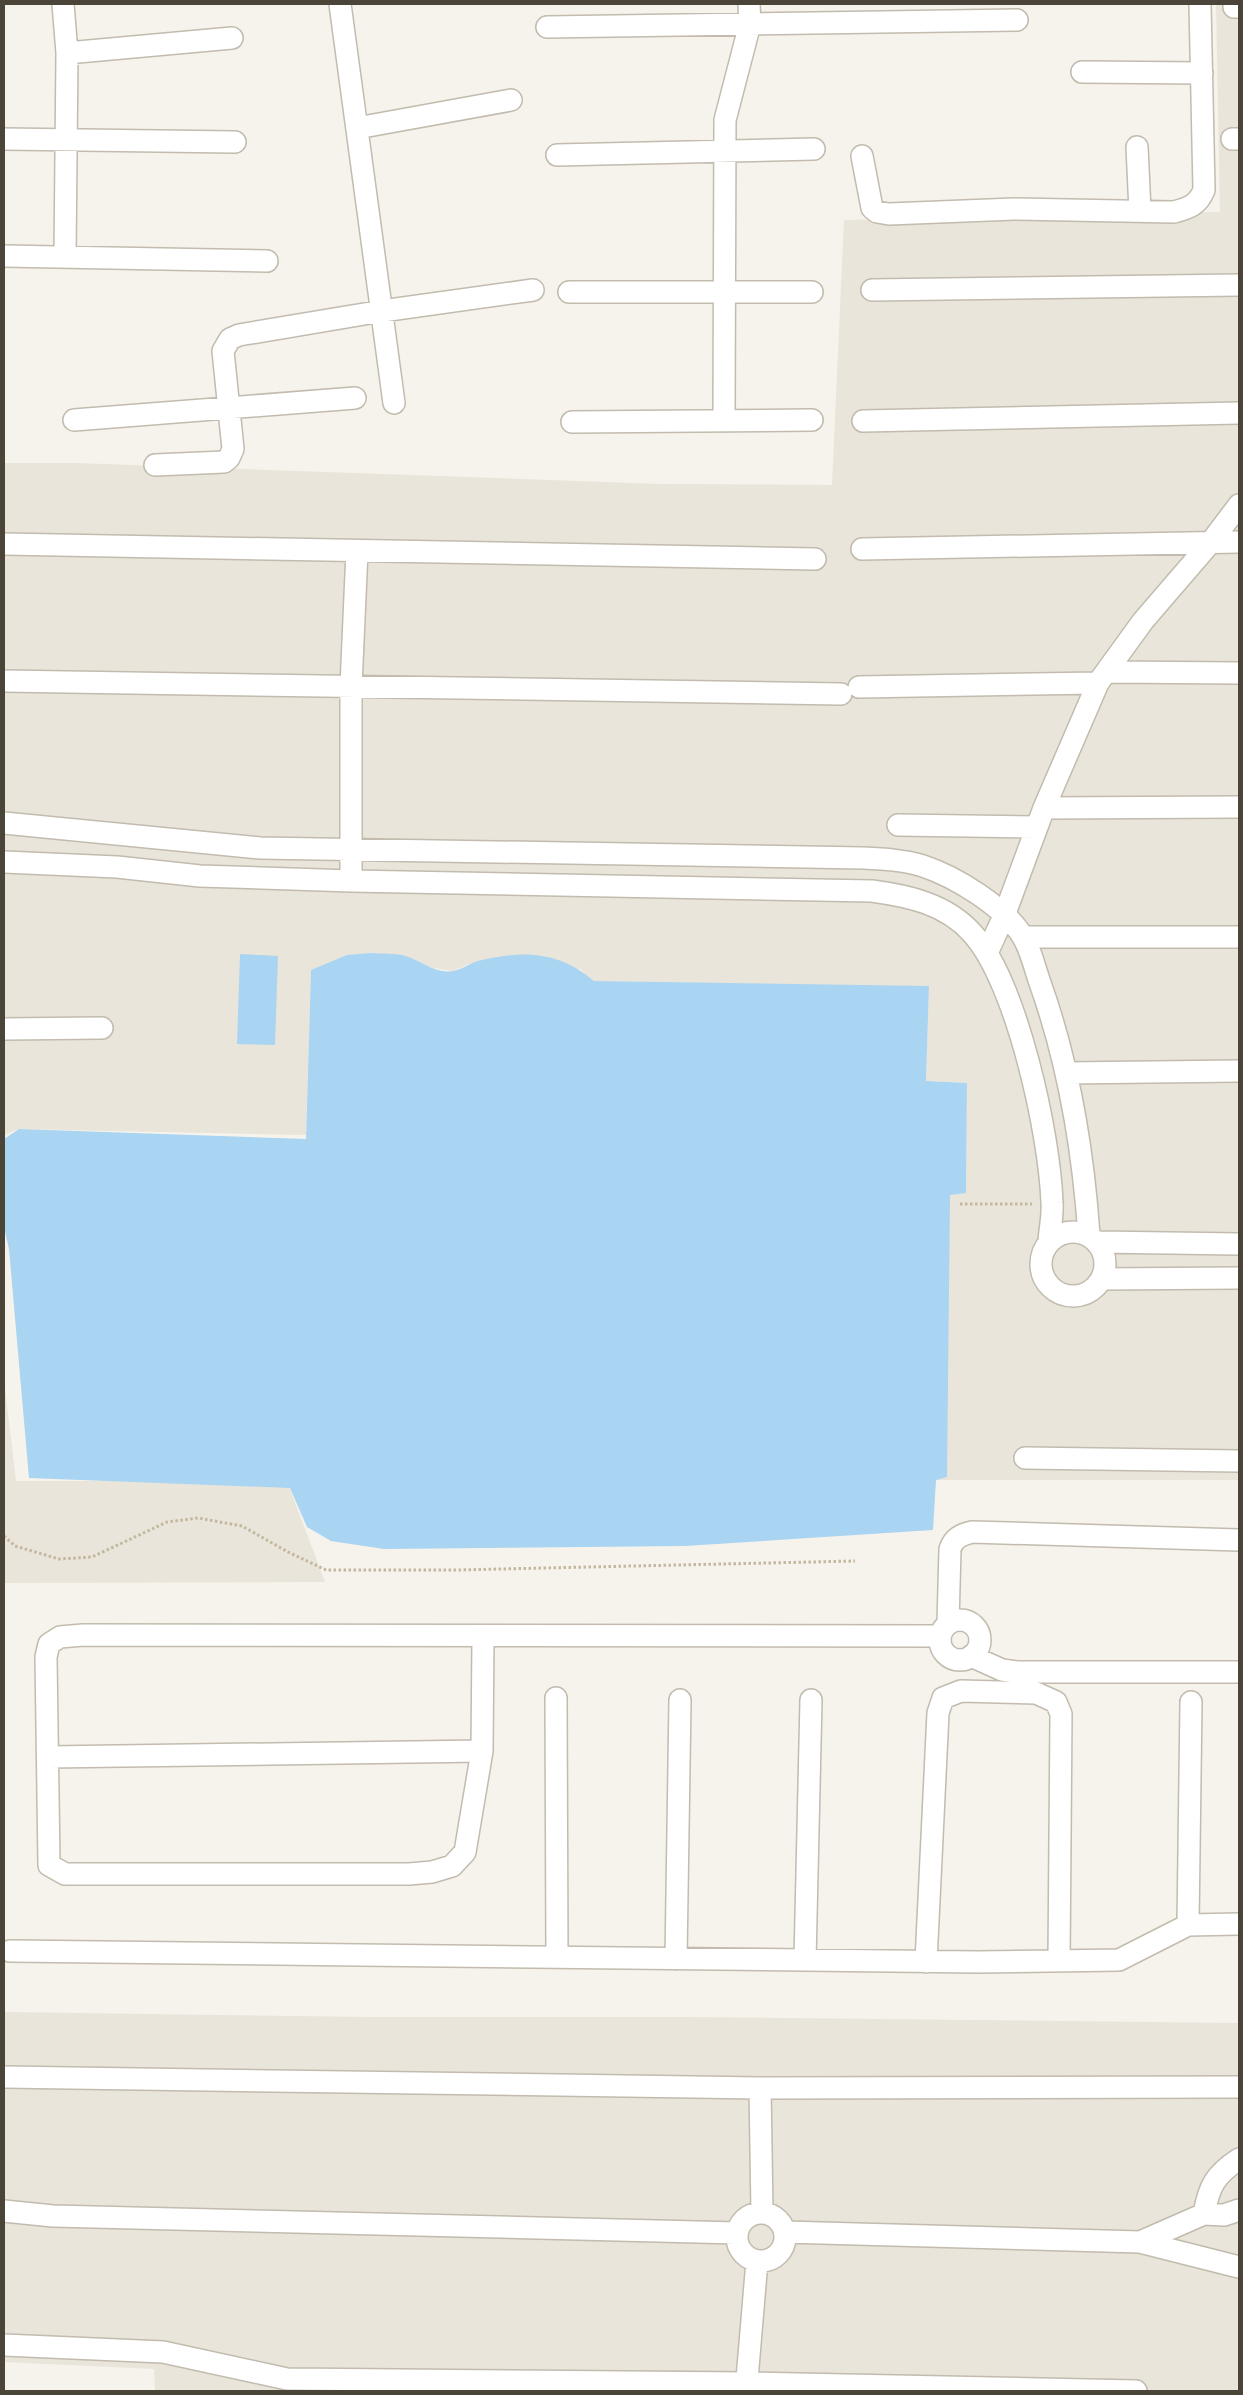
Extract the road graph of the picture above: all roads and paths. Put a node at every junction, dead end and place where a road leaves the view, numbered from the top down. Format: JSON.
{"nodes":[{"id":1,"x":63,"y":4,"type":"edge"},
{"id":2,"x":340,"y":4,"type":"edge"},
{"id":3,"x":1200,"y":4,"type":"edge"},
{"id":4,"x":879,"y":13,"type":"edge"},
{"id":5,"x":750,"y":14,"type":"edge"},
{"id":6,"x":1017,"y":20,"type":"dead end"},
{"id":7,"x":547,"y":27,"type":"dead end"},
{"id":8,"x":232,"y":38,"type":"dead end"},
{"id":9,"x":67,"y":54,"type":"junction"},
{"id":10,"x":1082,"y":72,"type":"dead end"},
{"id":11,"x":1202,"y":73,"type":"junction"},
{"id":12,"x":511,"y":100,"type":"dead end"},
{"id":13,"x":357,"y":128,"type":"junction"},
{"id":14,"x":4,"y":139,"type":"edge"},
{"id":15,"x":66,"y":140,"type":"junction"},
{"id":16,"x":235,"y":142,"type":"dead end"},
{"id":17,"x":1137,"y":147,"type":"dead end"},
{"id":18,"x":814,"y":149,"type":"dead end"},
{"id":19,"x":725,"y":151,"type":"junction"},
{"id":20,"x":557,"y":156,"type":"dead end"},
{"id":21,"x":862,"y":156,"type":"dead end"},
{"id":22,"x":1140,"y":211,"type":"junction"},
{"id":23,"x":4,"y":256,"type":"edge"},
{"id":24,"x":65,"y":257,"type":"junction"},
{"id":25,"x":267,"y":261,"type":"dead end"},
{"id":26,"x":1239,"y":284,"type":"edge"},
{"id":27,"x":533,"y":290,"type":"dead end"},
{"id":28,"x":872,"y":290,"type":"dead end"},
{"id":29,"x":569,"y":292,"type":"dead end"},
{"id":30,"x":724,"y":292,"type":"junction"},
{"id":31,"x":812,"y":292,"type":"dead end"},
{"id":32,"x":382,"y":311,"type":"junction"},
{"id":33,"x":355,"y":398,"type":"dead end"},
{"id":34,"x":394,"y":402,"type":"dead end"},
{"id":35,"x":228,"y":408,"type":"junction"},
{"id":36,"x":1239,"y":413,"type":"edge"},
{"id":37,"x":74,"y":420,"type":"dead end"},
{"id":38,"x":724,"y":420,"type":"junction"},
{"id":39,"x":812,"y":420,"type":"dead end"},
{"id":40,"x":864,"y":421,"type":"dead end"},
{"id":41,"x":572,"y":422,"type":"dead end"},
{"id":42,"x":155,"y":465,"type":"dead end"},
{"id":43,"x":1239,"y":505,"type":"edge"},
{"id":44,"x":1211,"y":542,"type":"junction"},
{"id":45,"x":1239,"y":542,"type":"edge"},
{"id":46,"x":4,"y":544,"type":"edge"},
{"id":47,"x":357,"y":550,"type":"junction"},
{"id":48,"x":862,"y":550,"type":"dead end"},
{"id":49,"x":815,"y":559,"type":"dead end"},
{"id":50,"x":1239,"y":673,"type":"edge"},
{"id":51,"x":1102,"y":678,"type":"junction"},
{"id":52,"x":4,"y":681,"type":"edge"},
{"id":53,"x":351,"y":686,"type":"junction"},
{"id":54,"x":1239,"y":807,"type":"edge"},
{"id":55,"x":1041,"y":817,"type":"junction"},
{"id":56,"x":4,"y":823,"type":"edge"},
{"id":57,"x":898,"y":825,"type":"dead end"},
{"id":58,"x":351,"y":850,"type":"junction"},
{"id":59,"x":646,"y":854,"type":"junction"},
{"id":60,"x":4,"y":862,"type":"edge"},
{"id":61,"x":351,"y":881,"type":"junction"},
{"id":62,"x":645,"y":887,"type":"junction"},
{"id":63,"x":1004,"y":916,"type":"junction"},
{"id":64,"x":1239,"y":937,"type":"edge"},
{"id":65,"x":1024,"y":938,"type":"junction"},
{"id":66,"x":987,"y":953,"type":"junction"},
{"id":67,"x":102,"y":1028,"type":"dead end"},
{"id":68,"x":4,"y":1029,"type":"edge"},
{"id":69,"x":1239,"y":1071,"type":"edge"},
{"id":70,"x":1066,"y":1073,"type":"junction"},
{"id":71,"x":960,"y":1204,"type":"dead end"},
{"id":72,"x":1052,"y":1204,"type":"junction"},
{"id":73,"x":1094,"y":1238,"type":"junction"},
{"id":74,"x":1049,"y":1241,"type":"junction"},
{"id":75,"x":1239,"y":1244,"type":"edge"},
{"id":76,"x":1239,"y":1278,"type":"edge"},
{"id":77,"x":1102,"y":1279,"type":"junction"},
{"id":78,"x":1025,"y":1458,"type":"dead end"},
{"id":79,"x":1239,"y":1461,"type":"edge"},
{"id":80,"x":4,"y":1536,"type":"edge"},
{"id":81,"x":1239,"y":1540,"type":"edge"},
{"id":82,"x":855,"y":1561,"type":"dead end"},
{"id":83,"x":944,"y":1630,"type":"junction"},
{"id":84,"x":483,"y":1637,"type":"junction"},
{"id":85,"x":971,"y":1656,"type":"junction"},
{"id":86,"x":1239,"y":1672,"type":"edge"},
{"id":87,"x":556,"y":1698,"type":"dead end"},
{"id":88,"x":680,"y":1700,"type":"dead end"},
{"id":89,"x":810,"y":1700,"type":"dead end"},
{"id":90,"x":1191,"y":1702,"type":"dead end"},
{"id":91,"x":482,"y":1751,"type":"junction"},
{"id":92,"x":48,"y":1757,"type":"junction"},
{"id":93,"x":1239,"y":1924,"type":"edge"},
{"id":94,"x":1188,"y":1925,"type":"junction"},
{"id":95,"x":10,"y":1951,"type":"dead end"},
{"id":96,"x":557,"y":1957,"type":"junction"},
{"id":97,"x":676,"y":1959,"type":"junction"},
{"id":98,"x":805,"y":1960,"type":"junction"},
{"id":99,"x":1058,"y":1961,"type":"junction"},
{"id":100,"x":926,"y":1962,"type":"junction"},
{"id":101,"x":4,"y":2077,"type":"edge"},
{"id":102,"x":1239,"y":2087,"type":"edge"},
{"id":103,"x":760,"y":2088,"type":"junction"},
{"id":104,"x":1239,"y":2159,"type":"edge"},
{"id":105,"x":1239,"y":2210,"type":"edge"},
{"id":106,"x":4,"y":2211,"type":"edge"},
{"id":107,"x":762,"y":2212,"type":"junction"},
{"id":108,"x":1204,"y":2214,"type":"junction"},
{"id":109,"x":785,"y":2232,"type":"junction"},
{"id":110,"x":737,"y":2233,"type":"junction"},
{"id":111,"x":1140,"y":2242,"type":"junction"},
{"id":112,"x":757,"y":2261,"type":"junction"},
{"id":113,"x":1239,"y":2267,"type":"edge"},
{"id":114,"x":4,"y":2345,"type":"edge"},
{"id":115,"x":746,"y":2387,"type":"edge"},
{"id":116,"x":1130,"y":2391,"type":"edge"}],
"edges":[{"from":1,"to":9,"type":"street"},
{"from":2,"to":13,"type":"street"},
{"from":3,"to":11,"type":"street"},
{"from":4,"to":5,"type":"street"},
{"from":4,"to":6,"type":"street"},
{"from":5,"to":7,"type":"street"},
{"from":5,"to":19,"type":"street"},
{"from":8,"to":9,"type":"street"},
{"from":9,"to":15,"type":"street"},
{"from":10,"to":11,"type":"street"},
{"from":11,"to":22,"type":"street"},
{"from":12,"to":13,"type":"street"},
{"from":13,"to":32,"type":"street"},
{"from":14,"to":15,"type":"street"},
{"from":15,"to":16,"type":"street"},
{"from":15,"to":24,"type":"street"},
{"from":17,"to":22,"type":"street"},
{"from":18,"to":19,"type":"street"},
{"from":19,"to":20,"type":"street"},
{"from":19,"to":30,"type":"street"},
{"from":21,"to":22,"type":"street"},
{"from":23,"to":24,"type":"street"},
{"from":24,"to":25,"type":"street"},
{"from":26,"to":28,"type":"street"},
{"from":27,"to":32,"type":"street"},
{"from":29,"to":30,"type":"street"},
{"from":30,"to":31,"type":"street"},
{"from":30,"to":38,"type":"street"},
{"from":32,"to":34,"type":"street"},
{"from":32,"to":35,"type":"street"},
{"from":33,"to":35,"type":"street"},
{"from":35,"to":37,"type":"street"},
{"from":35,"to":42,"type":"street"},
{"from":36,"to":40,"type":"street"},
{"from":38,"to":39,"type":"street"},
{"from":38,"to":41,"type":"street"},
{"from":43,"to":44,"type":"street"},
{"from":44,"to":45,"type":"street"},
{"from":44,"to":48,"type":"street"},
{"from":44,"to":51,"type":"street"},
{"from":46,"to":47,"type":"street"},
{"from":47,"to":49,"type":"street"},
{"from":47,"to":53,"type":"street"},
{"from":50,"to":51,"type":"street"},
{"from":51,"to":53,"type":"street"},
{"from":51,"to":55,"type":"street"},
{"from":52,"to":53,"type":"street"},
{"from":53,"to":58,"type":"street"},
{"from":54,"to":55,"type":"street"},
{"from":55,"to":57,"type":"street"},
{"from":55,"to":63,"type":"street"},
{"from":56,"to":58,"type":"street"},
{"from":58,"to":59,"type":"street"},
{"from":58,"to":61,"type":"street"},
{"from":59,"to":62,"type":"street"},
{"from":59,"to":63,"type":"street"},
{"from":60,"to":61,"type":"street"},
{"from":61,"to":62,"type":"street"},
{"from":62,"to":66,"type":"street"},
{"from":63,"to":65,"type":"street"},
{"from":63,"to":66,"type":"street"},
{"from":64,"to":65,"type":"street"},
{"from":65,"to":70,"type":"street"},
{"from":66,"to":72,"type":"street"},
{"from":67,"to":68,"type":"street"},
{"from":69,"to":70,"type":"street"},
{"from":70,"to":73,"type":"street"},
{"from":71,"to":72,"type":"path"},
{"from":72,"to":74,"type":"street"},
{"from":73,"to":74,"type":"street"},
{"from":73,"to":75,"type":"street"},
{"from":73,"to":77,"type":"street"},
{"from":74,"to":77,"type":"street"},
{"from":76,"to":77,"type":"street"},
{"from":78,"to":79,"type":"street"},
{"from":80,"to":82,"type":"path"},
{"from":81,"to":83,"type":"street"},
{"from":83,"to":84,"type":"street"},
{"from":83,"to":85,"type":"street"},
{"from":83,"to":85,"type":"street"},
{"from":84,"to":91,"type":"street"},
{"from":84,"to":92,"type":"street"},
{"from":85,"to":86,"type":"street"},
{"from":87,"to":96,"type":"street"},
{"from":88,"to":97,"type":"street"},
{"from":89,"to":98,"type":"street"},
{"from":90,"to":94,"type":"street"},
{"from":91,"to":92,"type":"street"},
{"from":91,"to":92,"type":"street"},
{"from":93,"to":94,"type":"street"},
{"from":94,"to":99,"type":"street"},
{"from":95,"to":96,"type":"street"},
{"from":96,"to":97,"type":"street"},
{"from":97,"to":98,"type":"street"},
{"from":98,"to":100,"type":"street"},
{"from":99,"to":100,"type":"street"},
{"from":99,"to":100,"type":"street"},
{"from":101,"to":103,"type":"street"},
{"from":102,"to":103,"type":"street"},
{"from":103,"to":107,"type":"street"},
{"from":104,"to":108,"type":"street"},
{"from":105,"to":108,"type":"street"},
{"from":106,"to":110,"type":"street"},
{"from":107,"to":109,"type":"street"},
{"from":107,"to":110,"type":"street"},
{"from":108,"to":111,"type":"street"},
{"from":109,"to":111,"type":"street"},
{"from":109,"to":112,"type":"street"},
{"from":110,"to":112,"type":"street"},
{"from":111,"to":113,"type":"street"},
{"from":112,"to":115,"type":"street"},
{"from":114,"to":115,"type":"street"},
{"from":115,"to":116,"type":"street"}]}
